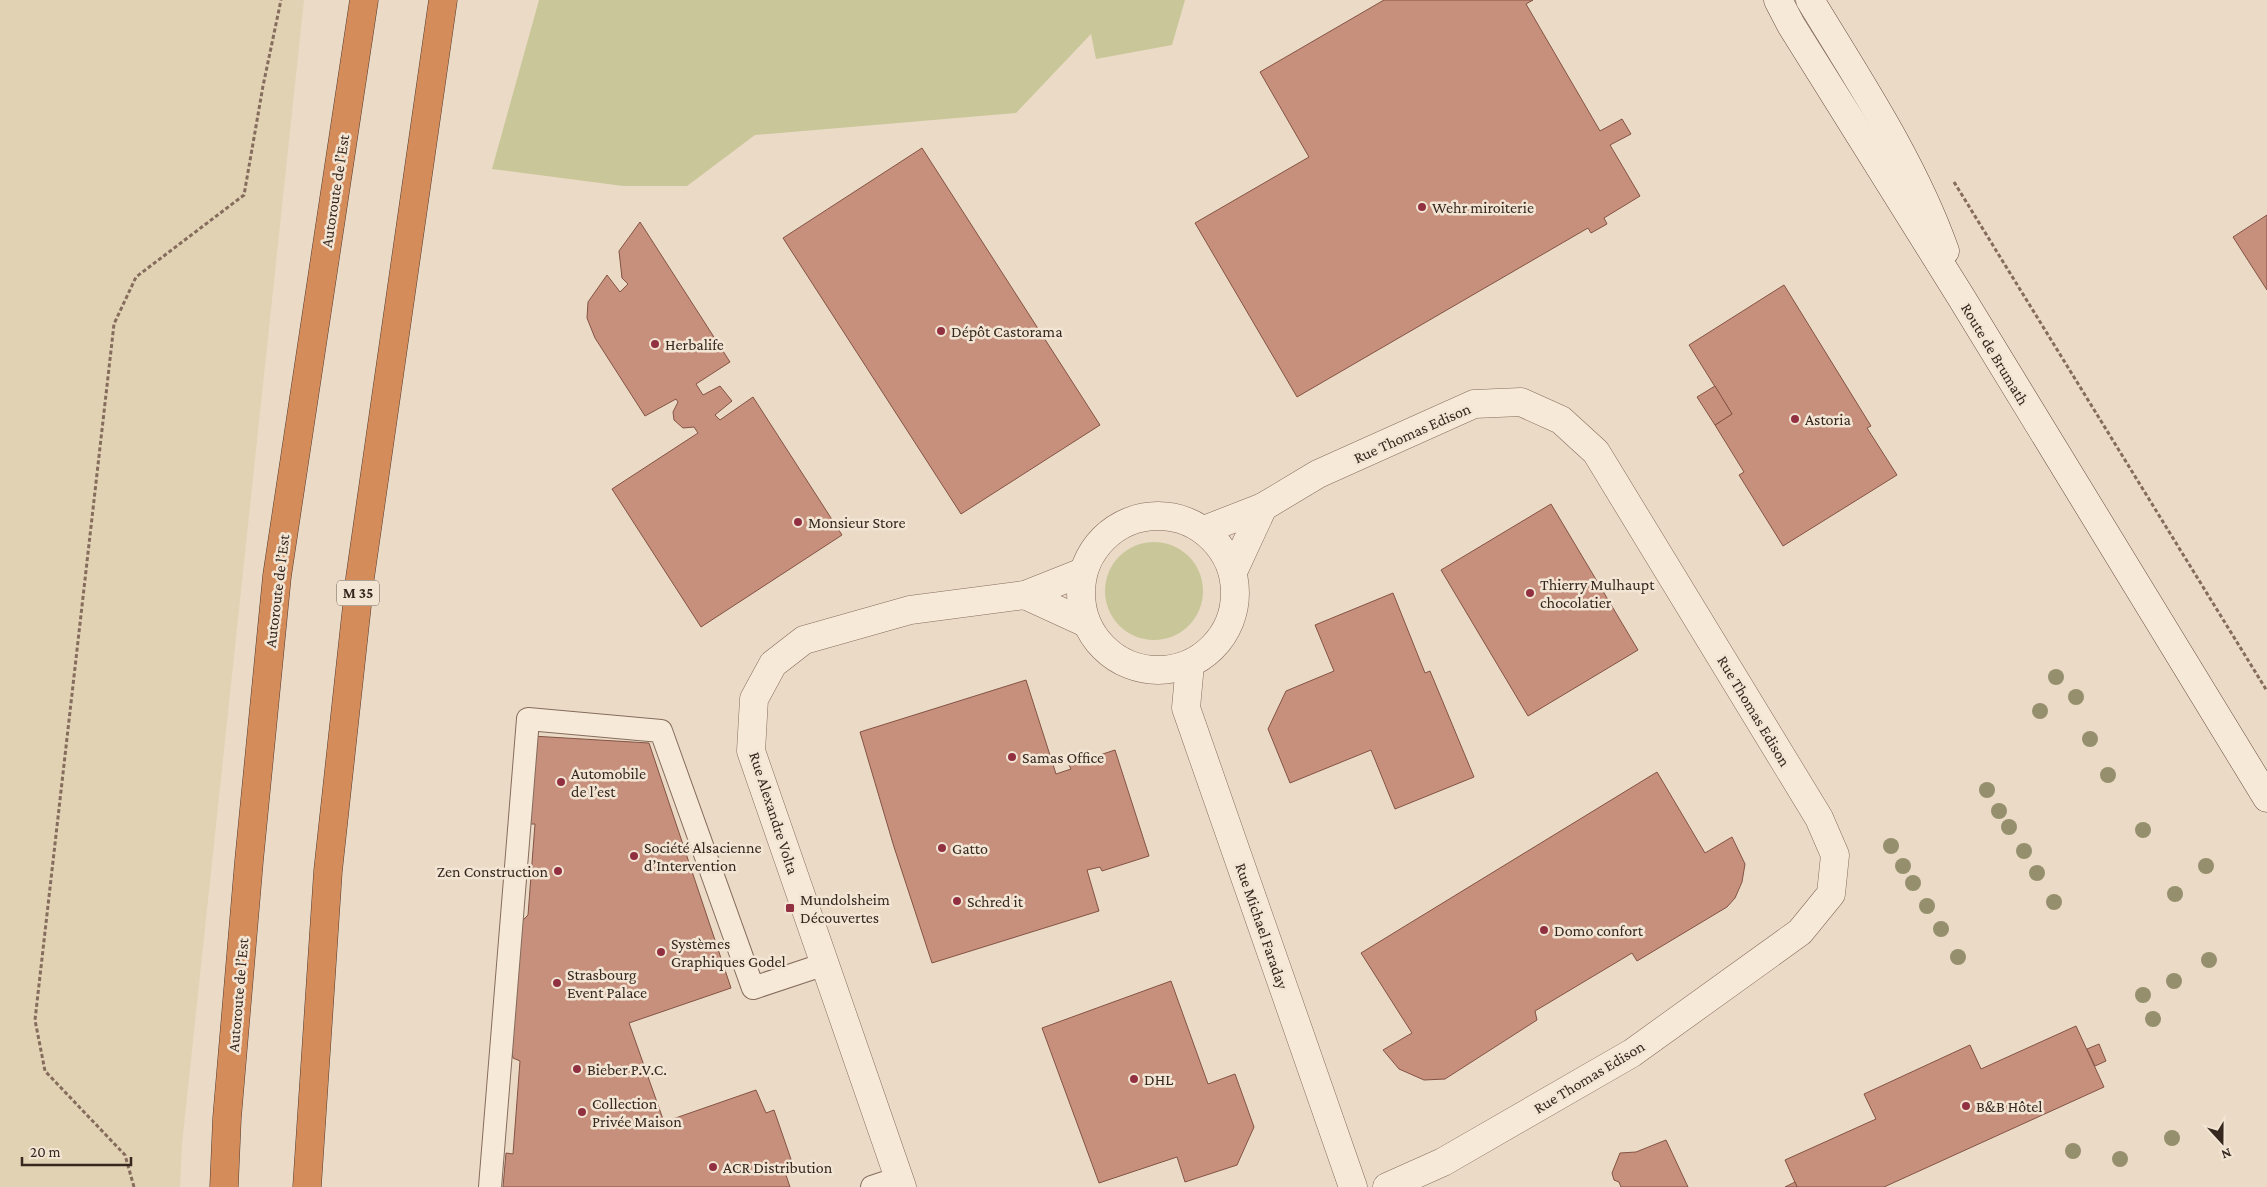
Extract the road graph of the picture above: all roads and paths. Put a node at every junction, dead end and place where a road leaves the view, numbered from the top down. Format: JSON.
{"nodes":[{"id":1,"x":281,"y":0,"type":"edge"},
{"id":2,"x":1778,"y":0,"type":"edge"},
{"id":3,"x":1810,"y":0,"type":"edge"},
{"id":4,"x":364,"y":2,"type":"edge"},
{"id":5,"x":443,"y":2,"type":"edge"},
{"id":6,"x":1951,"y":177,"type":"dead end"},
{"id":7,"x":1961,"y":297,"type":"junction"},
{"id":8,"x":1263,"y":507,"type":"junction"},
{"id":9,"x":1204,"y":530,"type":"junction"},
{"id":10,"x":1083,"y":572,"type":"junction"},
{"id":11,"x":1233,"y":572,"type":"junction"},
{"id":12,"x":1025,"y":595,"type":"junction"},
{"id":13,"x":1086,"y":623,"type":"junction"},
{"id":14,"x":1190,"y":664,"type":"junction"},
{"id":15,"x":1152,"y":670,"type":"junction"},
{"id":16,"x":2267,"y":691,"type":"edge"},
{"id":17,"x":1186,"y":708,"type":"junction"},
{"id":18,"x":2212,"y":708,"type":"junction"},
{"id":19,"x":2267,"y":798,"type":"edge"},
{"id":20,"x":2267,"y":816,"type":"edge"},
{"id":21,"x":825,"y":964,"type":"junction"},
{"id":22,"x":900,"y":1183,"type":"edge"},
{"id":23,"x":134,"y":1187,"type":"edge"},
{"id":24,"x":224,"y":1187,"type":"edge"},
{"id":25,"x":307,"y":1187,"type":"edge"},
{"id":26,"x":490,"y":1187,"type":"edge"},
{"id":27,"x":872,"y":1187,"type":"edge"},
{"id":28,"x":1353,"y":1187,"type":"edge"},
{"id":29,"x":1387,"y":1187,"type":"edge"}],
"edges":[{"from":1,"to":23,"type":"path"},
{"from":2,"to":7,"type":"street","name":"Route de Brumath"},
{"from":3,"to":7,"type":"street"},
{"from":4,"to":24,"type":"highway","name":"Autoroute de l’Est"},
{"from":5,"to":25,"type":"highway","number":"M 35"},
{"from":6,"to":16,"type":"path"},
{"from":7,"to":18,"type":"street","name":"Route de Brumath"},
{"from":8,"to":9,"type":"street","name":"Rue Thomas Edison"},
{"from":8,"to":11,"type":"street"},
{"from":8,"to":29,"type":"street","name":"Rue Thomas Edison"},
{"from":9,"to":10,"type":"street"},
{"from":9,"to":11,"type":"street"},
{"from":10,"to":12,"type":"street","name":"Rue Alexandre Volta"},
{"from":10,"to":13,"type":"street"},
{"from":11,"to":14,"type":"street"},
{"from":12,"to":13,"type":"street"},
{"from":12,"to":21,"type":"street","name":"Rue Alexandre Volta"},
{"from":13,"to":15,"type":"street"},
{"from":14,"to":15,"type":"street"},
{"from":14,"to":17,"type":"street","name":"Rue Michael Faraday"},
{"from":15,"to":17,"type":"street"},
{"from":17,"to":28,"type":"street","name":"Rue Michael Faraday"},
{"from":18,"to":19,"type":"street","name":"Route de Brumath"},
{"from":18,"to":20,"type":"street","name":"Route de Brumath"},
{"from":21,"to":22,"type":"street","name":"Rue Alexandre Volta"},
{"from":21,"to":26,"type":"lane"},
{"from":22,"to":27,"type":"lane"}]}
